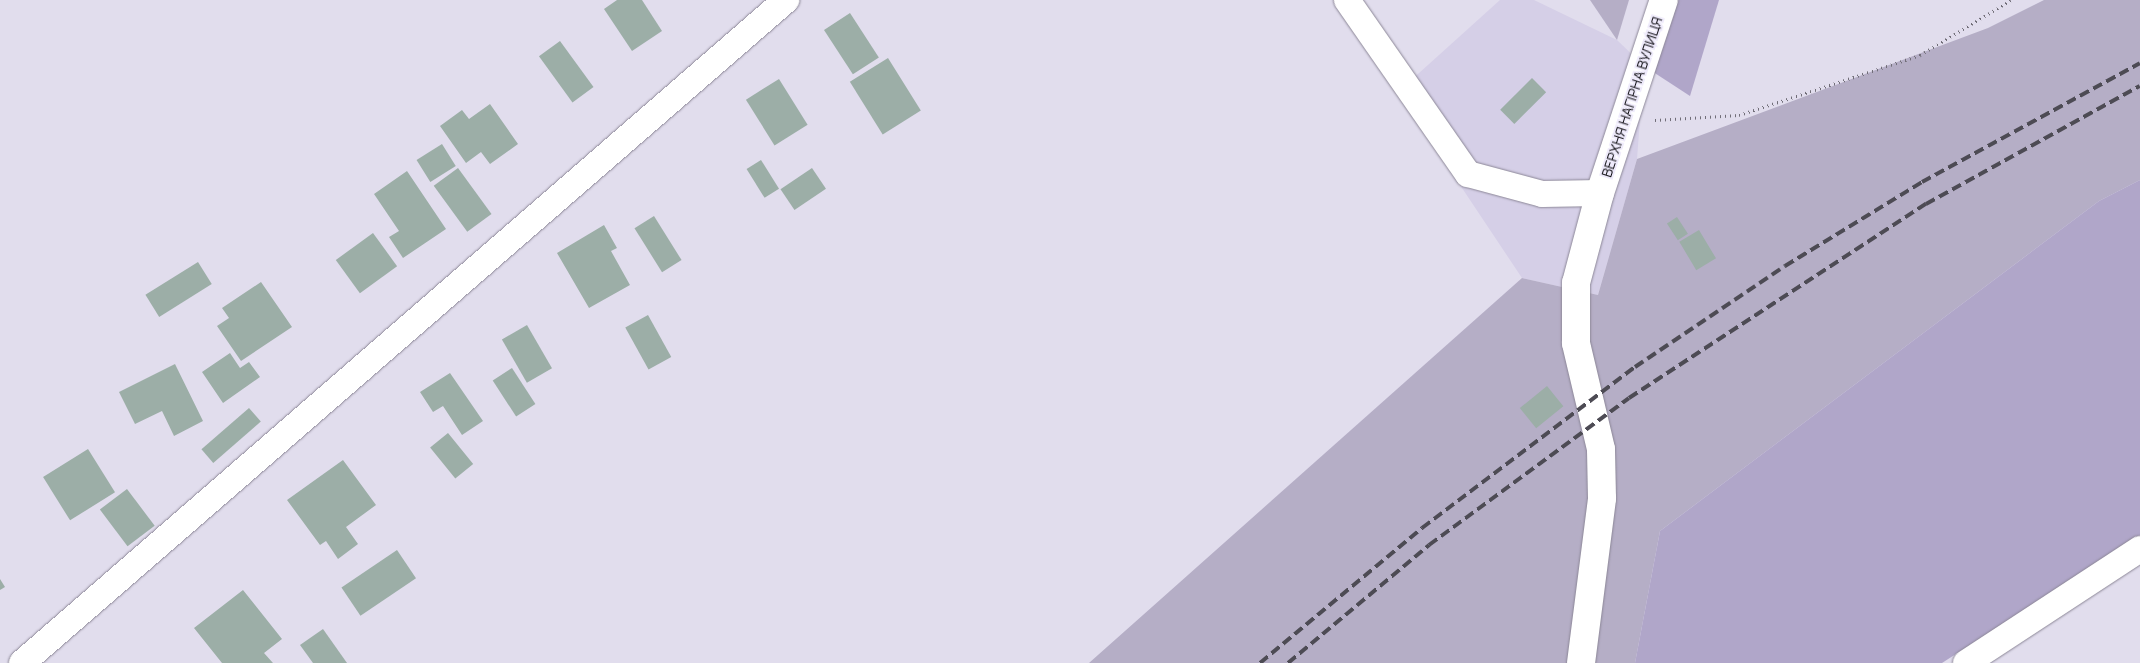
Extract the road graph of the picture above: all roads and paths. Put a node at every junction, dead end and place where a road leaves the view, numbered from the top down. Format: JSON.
{"nodes":[{"id":1,"x":786,"y":0,"type":"edge"},
{"id":2,"x":1347,"y":0,"type":"edge"},
{"id":3,"x":1664,"y":0,"type":"edge"},
{"id":4,"x":2011,"y":0,"type":"edge"},
{"id":5,"x":1627,"y":121,"type":"junction"},
{"id":6,"x":1600,"y":193,"type":"junction"},
{"id":7,"x":2140,"y":549,"type":"edge"},
{"id":8,"x":22,"y":663,"type":"edge"},
{"id":9,"x":1581,"y":663,"type":"edge"},
{"id":10,"x":1966,"y":663,"type":"edge"}],
"edges":[{"from":1,"to":8,"type":"street"},
{"from":2,"to":6,"type":"street"},
{"from":3,"to":5,"type":"main road","name":"ВЕРХНЯ НАГІРНА ВУЛИЦЯ"},
{"from":4,"to":5,"type":"path"},
{"from":5,"to":6,"type":"main road","name":"ВЕРХНЯ НАГІРНА ВУЛИЦЯ"},
{"from":6,"to":9,"type":"main road","name":"ВЕРХНЯ НАГІРНА ВУЛИЦЯ"},
{"from":7,"to":10,"type":"street"}]}
